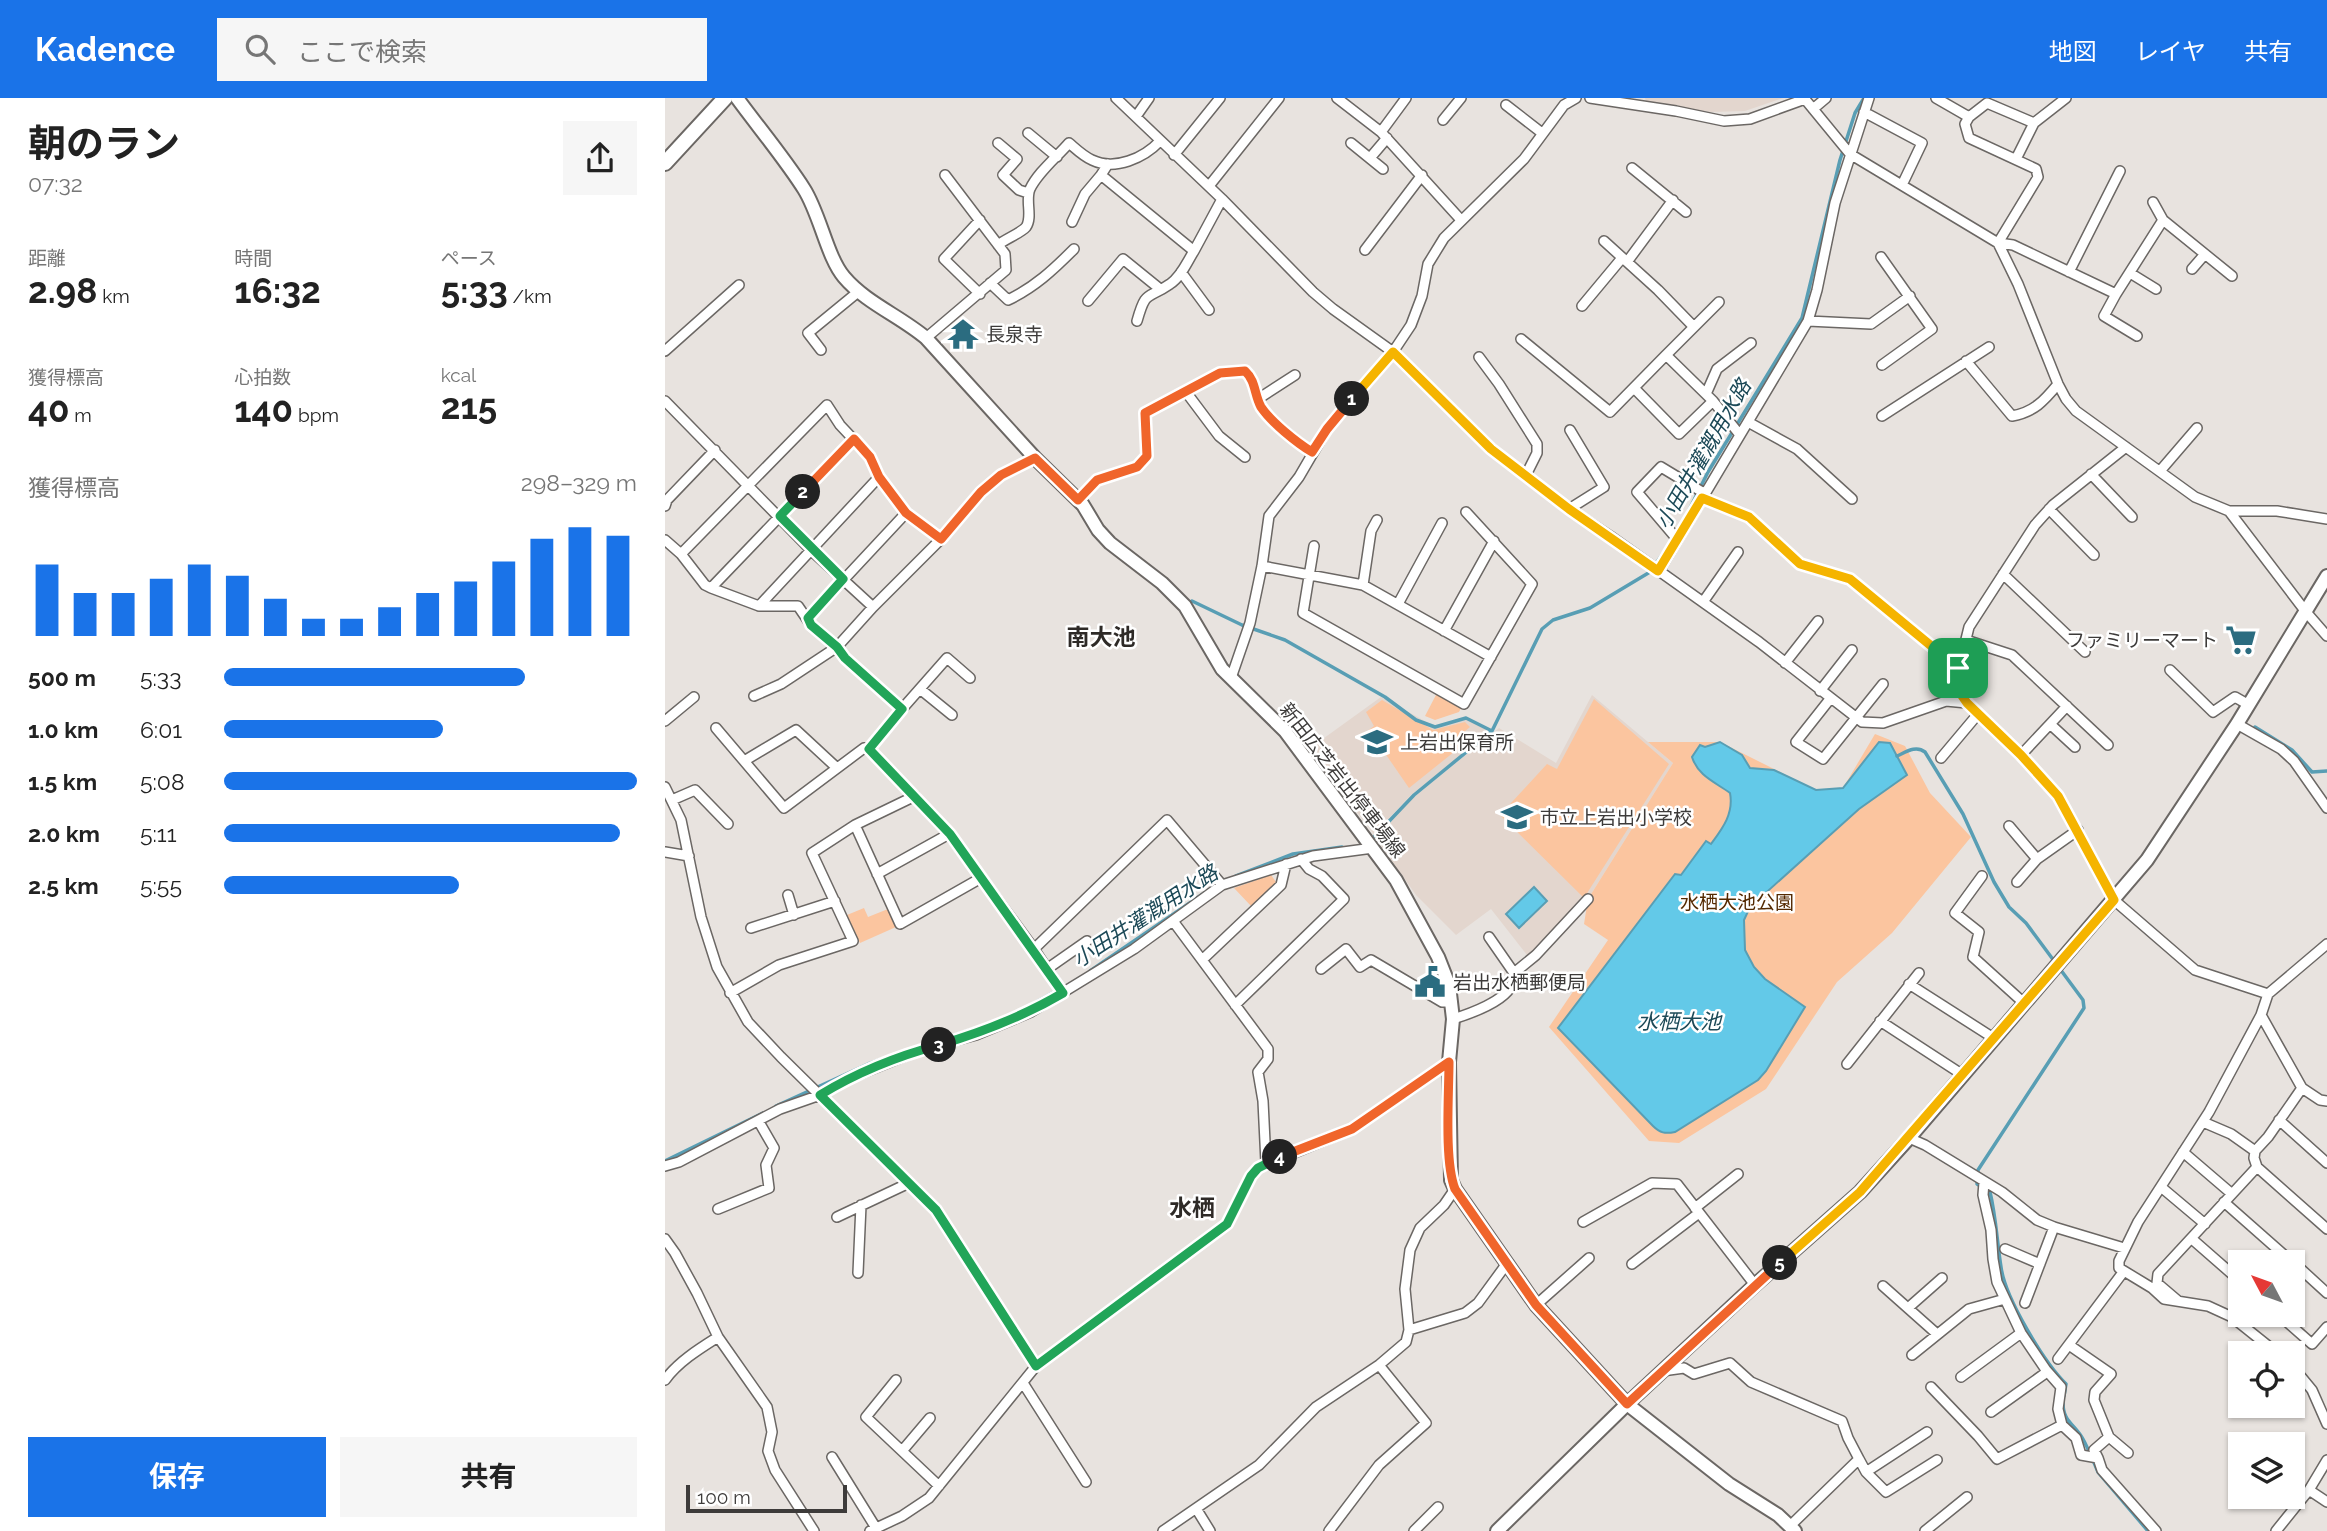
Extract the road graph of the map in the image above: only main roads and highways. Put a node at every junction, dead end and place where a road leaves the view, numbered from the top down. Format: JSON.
{"nodes":[{"id":1,"x":725,"y":98,"type":"edge"},
{"id":2,"x":737,"y":98,"type":"edge"},
{"id":3,"x":665,"y":163,"type":"edge"},
{"id":4,"x":2327,"y":576,"type":"edge"},
{"id":5,"x":1627,"y":1404,"type":"junction"},
{"id":6,"x":1793,"y":1529,"type":"edge"},
{"id":7,"x":1497,"y":1531,"type":"edge"}],
"edges":[{"from":1,"to":3,"type":"main road"},
{"from":2,"to":5,"type":"main road","name":"新田広芝岩出停車場線"},
{"from":4,"to":5,"type":"main road"},
{"from":5,"to":6,"type":"main road","name":"新田広芝岩出停車場線"},
{"from":5,"to":7,"type":"main road"}]}
